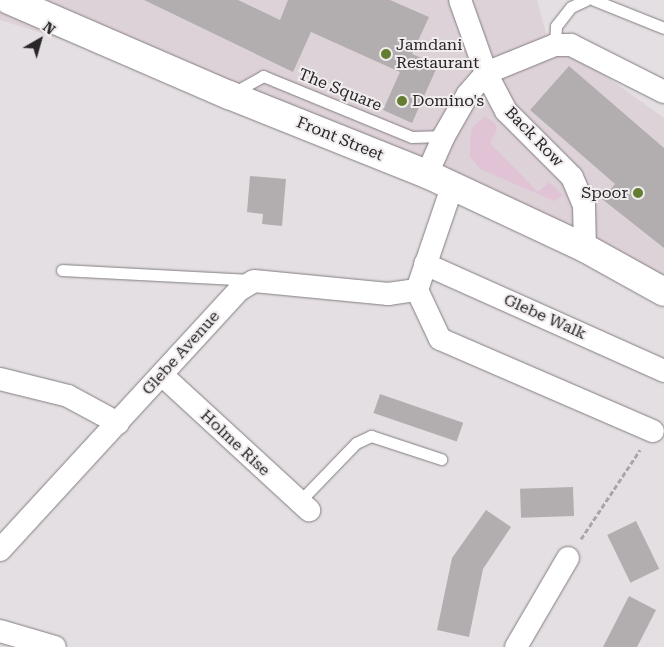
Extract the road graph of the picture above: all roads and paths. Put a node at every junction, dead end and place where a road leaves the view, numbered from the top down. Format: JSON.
{"nodes":[{"id":1,"x":460,"y":0,"type":"edge"},
{"id":2,"x":586,"y":0,"type":"edge"},
{"id":3,"x":594,"y":0,"type":"edge"},
{"id":4,"x":12,"y":1,"type":"edge"},
{"id":5,"x":664,"y":28,"type":"edge"},
{"id":6,"x":555,"y":45,"type":"junction"},
{"id":7,"x":486,"y":73,"type":"junction"},
{"id":8,"x":664,"y":92,"type":"edge"},
{"id":9,"x":229,"y":95,"type":"junction"},
{"id":10,"x":444,"y":136,"type":"junction"},
{"id":11,"x":427,"y":174,"type":"junction"},
{"id":12,"x":452,"y":187,"type":"junction"},
{"id":13,"x":585,"y":248,"type":"junction"},
{"id":14,"x":425,"y":264,"type":"junction"},
{"id":15,"x":62,"y":270,"type":"dead end"},
{"id":16,"x":254,"y":281,"type":"junction"},
{"id":17,"x":416,"y":290,"type":"junction"},
{"id":18,"x":664,"y":292,"type":"edge"},
{"id":19,"x":664,"y":370,"type":"edge"},
{"id":20,"x":162,"y":375,"type":"junction"},
{"id":21,"x":0,"y":379,"type":"edge"},
{"id":22,"x":118,"y":423,"type":"junction"},
{"id":23,"x":652,"y":431,"type":"joint"},
{"id":24,"x":441,"y":459,"type":"dead end"},
{"id":25,"x":304,"y":506,"type":"joint"},
{"id":26,"x":0,"y":550,"type":"edge"},
{"id":27,"x":568,"y":558,"type":"joint"},
{"id":28,"x":0,"y":631,"type":"edge"},
{"id":29,"x":55,"y":647,"type":"edge"},
{"id":30,"x":516,"y":647,"type":"edge"}],
"edges":[{"from":1,"to":7,"type":"street","name":"Back Row"},
{"from":2,"to":6,"type":"lane"},
{"from":3,"to":5,"type":"lane"},
{"from":4,"to":9,"type":"main road","name":"Front Street"},
{"from":6,"to":7,"type":"street"},
{"from":6,"to":8,"type":"street"},
{"from":7,"to":10,"type":"street"},
{"from":7,"to":13,"type":"street","name":"Back Row"},
{"from":9,"to":10,"type":"lane","name":"The Square"},
{"from":9,"to":11,"type":"main road","name":"Front Street"},
{"from":10,"to":11,"type":"street"},
{"from":11,"to":12,"type":"main road","name":"Front Street"},
{"from":12,"to":13,"type":"main road","name":"Front Street"},
{"from":12,"to":14,"type":"street"},
{"from":13,"to":18,"type":"main road","name":"Front Street"},
{"from":14,"to":17,"type":"street"},
{"from":14,"to":19,"type":"street","name":"Glebe Walk"},
{"from":15,"to":16,"type":"lane"},
{"from":16,"to":17,"type":"street"},
{"from":16,"to":20,"type":"street","name":"Glebe Avenue"},
{"from":17,"to":23,"type":"street"},
{"from":20,"to":22,"type":"street","name":"Glebe Avenue"},
{"from":20,"to":25,"type":"street","name":"Holme Rise"},
{"from":21,"to":22,"type":"street"},
{"from":22,"to":26,"type":"street","name":"Glebe Avenue"},
{"from":23,"to":27,"type":"path"},
{"from":24,"to":25,"type":"lane"},
{"from":27,"to":30,"type":"street"},
{"from":28,"to":29,"type":"street"}]}
